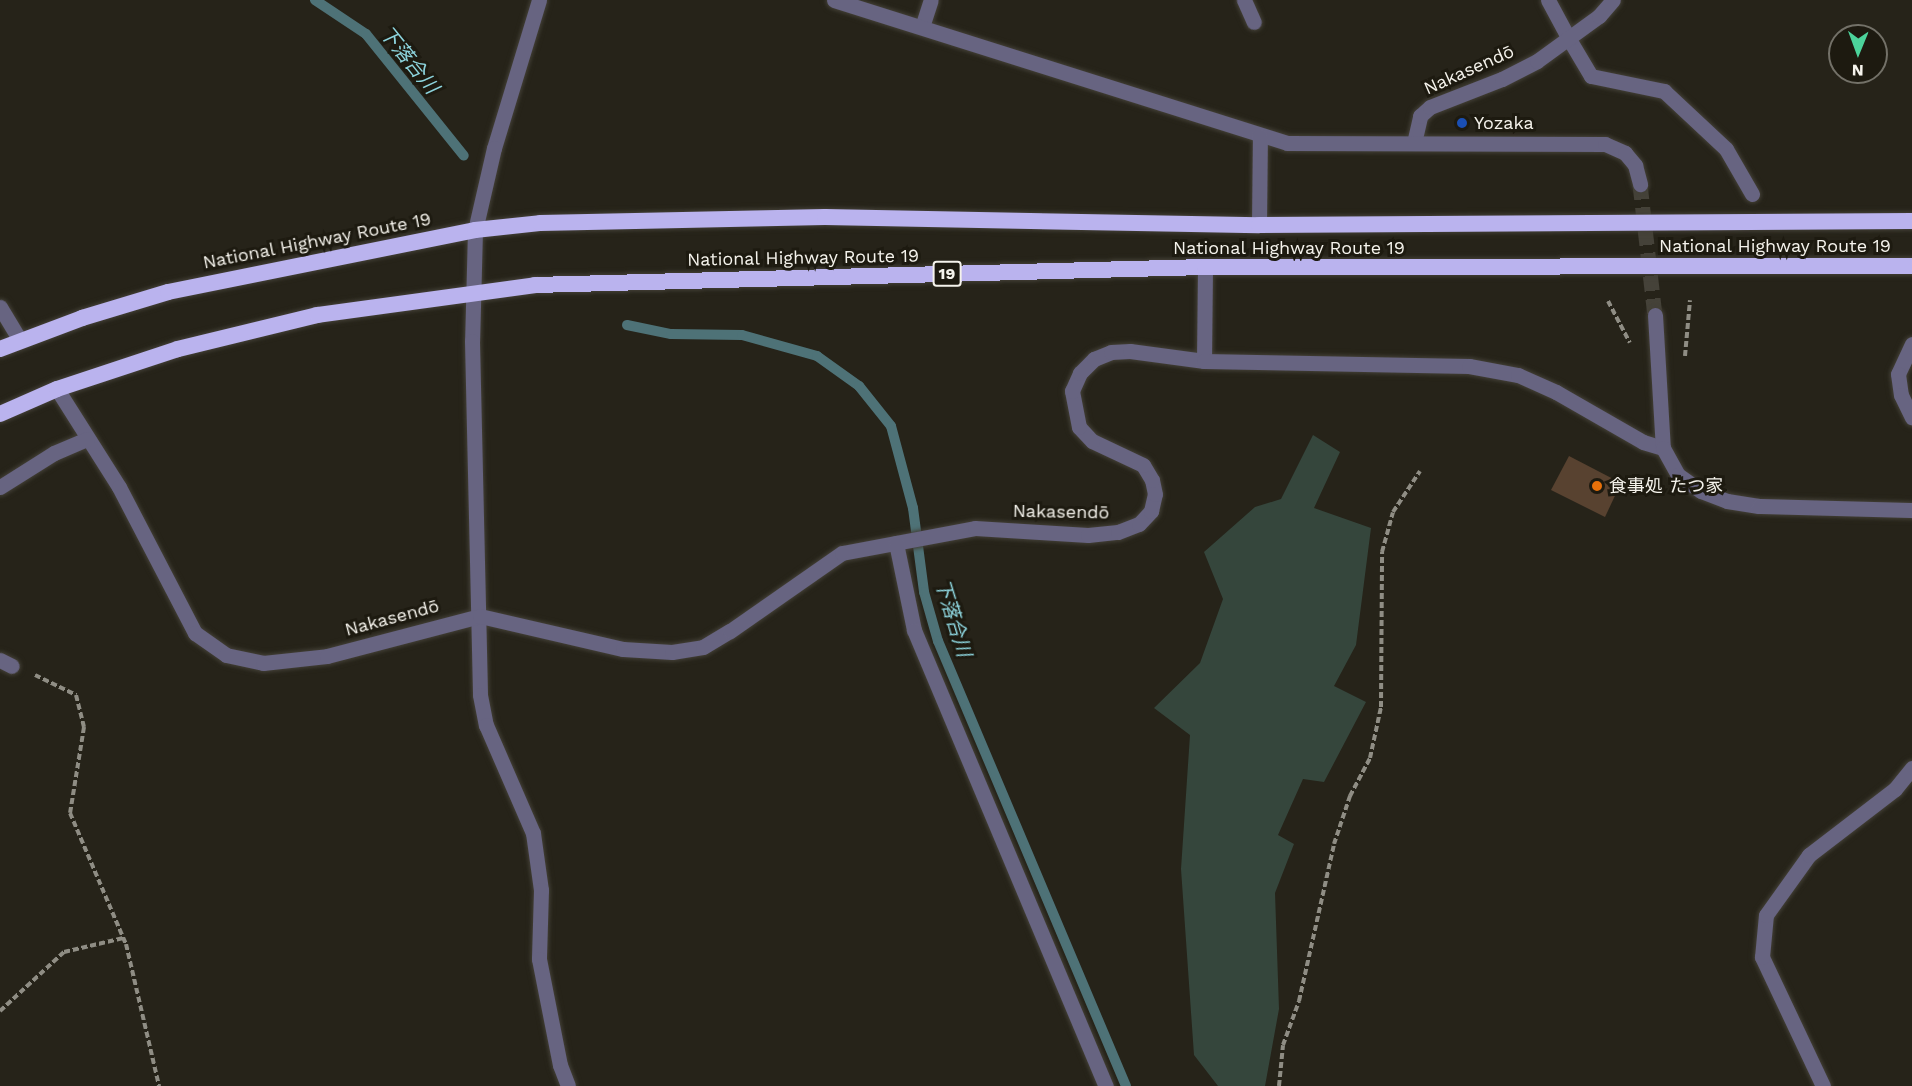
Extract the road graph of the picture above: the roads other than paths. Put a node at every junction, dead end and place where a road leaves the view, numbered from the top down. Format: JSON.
{"nodes":[{"id":1,"x":539,"y":0,"type":"edge"},
{"id":2,"x":834,"y":0,"type":"edge"},
{"id":3,"x":931,"y":0,"type":"edge"},
{"id":4,"x":1244,"y":0,"type":"edge"},
{"id":5,"x":1548,"y":0,"type":"edge"},
{"id":6,"x":1613,"y":0,"type":"edge"},
{"id":7,"x":1254,"y":22,"type":"dead end"},
{"id":8,"x":922,"y":27,"type":"junction"},
{"id":9,"x":1569,"y":39,"type":"junction"},
{"id":10,"x":1260,"y":136,"type":"junction"},
{"id":11,"x":1414,"y":143,"type":"junction"},
{"id":12,"x":1640,"y":184,"type":"tunnel mouth"},
{"id":13,"x":1752,"y":194,"type":"dead end"},
{"id":14,"x":1912,"y":221,"type":"edge"},
{"id":15,"x":1259,"y":225,"type":"junction"},
{"id":16,"x":475,"y":230,"type":"junction"},
{"id":17,"x":1912,"y":266,"type":"edge"},
{"id":18,"x":1205,"y":267,"type":"junction"},
{"id":19,"x":473,"y":291,"type":"junction"},
{"id":20,"x":0,"y":307,"type":"edge"},
{"id":21,"x":1655,"y":315,"type":"tunnel mouth"},
{"id":22,"x":20,"y":340,"type":"junction"},
{"id":23,"x":1912,"y":344,"type":"edge"},
{"id":24,"x":0,"y":349,"type":"edge"},
{"id":25,"x":1204,"y":361,"type":"junction"},
{"id":26,"x":57,"y":389,"type":"junction"},
{"id":27,"x":0,"y":414,"type":"edge"},
{"id":28,"x":1912,"y":418,"type":"edge"},
{"id":29,"x":87,"y":439,"type":"junction"},
{"id":30,"x":1663,"y":448,"type":"junction"},
{"id":31,"x":0,"y":487,"type":"edge"},
{"id":32,"x":1912,"y":510,"type":"edge"},
{"id":33,"x":896,"y":543,"type":"junction"},
{"id":34,"x":480,"y":616,"type":"junction"},
{"id":35,"x":1912,"y":768,"type":"edge"},
{"id":36,"x":568,"y":1086,"type":"edge"},
{"id":37,"x":1106,"y":1086,"type":"edge"},
{"id":38,"x":1823,"y":1086,"type":"edge"}],
"edges":[{"from":1,"to":16,"type":"street"},
{"from":2,"to":8,"type":"street"},
{"from":3,"to":8,"type":"street"},
{"from":4,"to":7,"type":"street"},
{"from":5,"to":9,"type":"street"},
{"from":6,"to":9,"type":"street","name":"Nakasendō"},
{"from":8,"to":10,"type":"street"},
{"from":9,"to":11,"type":"street","name":"Nakasendō"},
{"from":9,"to":13,"type":"street"},
{"from":10,"to":11,"type":"street"},
{"from":10,"to":15,"type":"street"},
{"from":11,"to":12,"type":"street"},
{"from":14,"to":15,"type":"highway","name":"National Highway Route 19"},
{"from":15,"to":16,"type":"highway","name":"National Highway Route 19"},
{"from":16,"to":19,"type":"street"},
{"from":16,"to":22,"type":"highway","name":"National Highway Route 19"},
{"from":17,"to":18,"type":"highway","name":"National Highway Route 19","number":"19"},
{"from":18,"to":19,"type":"highway","name":"National Highway Route 19","number":"19"},
{"from":18,"to":25,"type":"street"},
{"from":19,"to":26,"type":"highway","name":"National Highway Route 19","number":"19"},
{"from":19,"to":34,"type":"street"},
{"from":20,"to":22,"type":"street"},
{"from":21,"to":30,"type":"street"},
{"from":22,"to":24,"type":"highway","name":"National Highway Route 19"},
{"from":23,"to":28,"type":"street"},
{"from":25,"to":30,"type":"street","name":"Nakasendō"},
{"from":25,"to":33,"type":"street","name":"Nakasendō"},
{"from":26,"to":27,"type":"highway","name":"National Highway Route 19","number":"19"},
{"from":26,"to":29,"type":"street","name":"Nakasendō"},
{"from":29,"to":31,"type":"street"},
{"from":29,"to":34,"type":"street","name":"Nakasendō"},
{"from":30,"to":32,"type":"street"},
{"from":33,"to":34,"type":"street","name":"Nakasendō"},
{"from":33,"to":37,"type":"street"},
{"from":34,"to":36,"type":"street"},
{"from":35,"to":38,"type":"street"}]}
